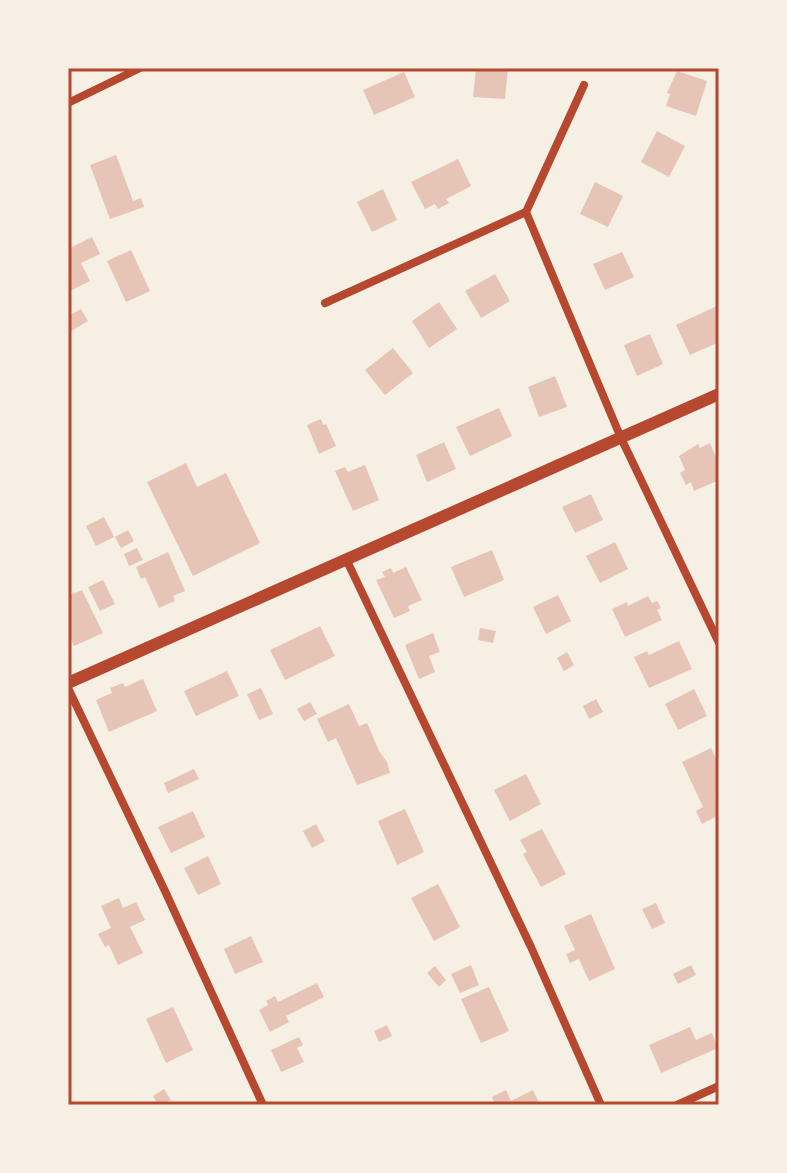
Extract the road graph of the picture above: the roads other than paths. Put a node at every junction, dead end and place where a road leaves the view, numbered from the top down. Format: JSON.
{"nodes":[{"id":1,"x":140,"y":68,"type":"edge"},
{"id":2,"x":584,"y":85,"type":"dead end"},
{"id":3,"x":68,"y":103,"type":"edge"},
{"id":4,"x":526,"y":212,"type":"junction"},
{"id":5,"x":325,"y":303,"type":"dead end"},
{"id":6,"x":719,"y":394,"type":"edge"},
{"id":7,"x":621,"y":438,"type":"junction"},
{"id":8,"x":347,"y":561,"type":"junction"},
{"id":9,"x":719,"y":643,"type":"edge"},
{"id":10,"x":68,"y":685,"type":"edge"},
{"id":11,"x":719,"y":1086,"type":"edge"},
{"id":12,"x":263,"y":1105,"type":"edge"},
{"id":13,"x":601,"y":1105,"type":"edge"},
{"id":14,"x":677,"y":1105,"type":"edge"}],
"edges":[{"from":1,"to":3,"type":"street"},
{"from":2,"to":4,"type":"street"},
{"from":4,"to":5,"type":"street"},
{"from":4,"to":7,"type":"street"},
{"from":6,"to":7,"type":"street"},
{"from":7,"to":8,"type":"street"},
{"from":7,"to":9,"type":"street"},
{"from":8,"to":10,"type":"street"},
{"from":8,"to":13,"type":"street"},
{"from":10,"to":12,"type":"street"},
{"from":11,"to":14,"type":"street"}]}
